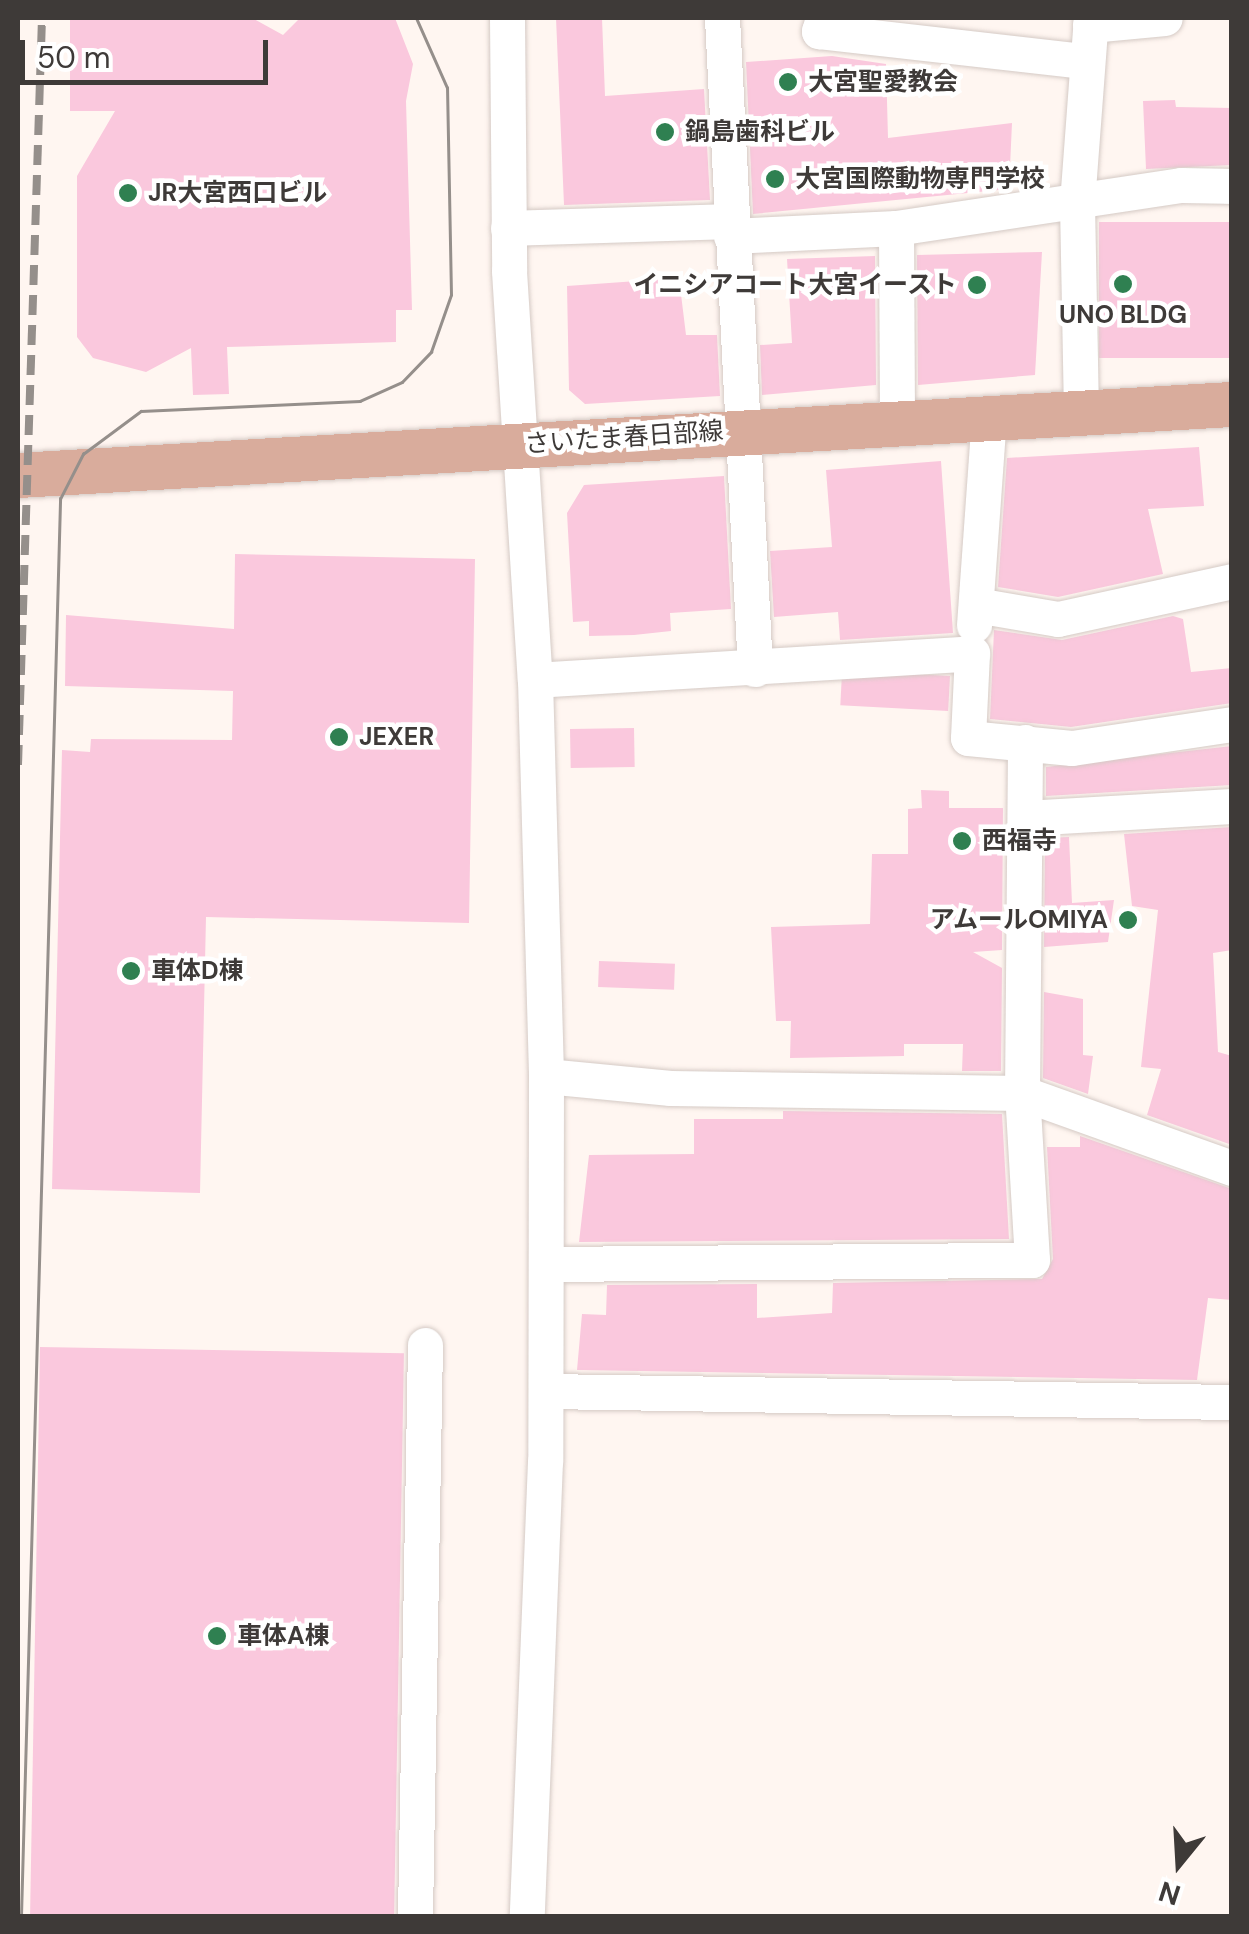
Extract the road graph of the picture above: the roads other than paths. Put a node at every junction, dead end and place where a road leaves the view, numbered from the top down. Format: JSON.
{"nodes":[{"id":1,"x":507,"y":18,"type":"edge"},
{"id":2,"x":722,"y":18,"type":"edge"},
{"id":3,"x":823,"y":18,"type":"edge"},
{"id":4,"x":1165,"y":18,"type":"edge"},
{"id":5,"x":1090,"y":21,"type":"edge"},
{"id":6,"x":1084,"y":62,"type":"junction"},
{"id":7,"x":1232,"y":186,"type":"edge"},
{"id":8,"x":1078,"y":203,"type":"junction"},
{"id":9,"x":508,"y":228,"type":"junction"},
{"id":10,"x":896,"y":228,"type":"junction"},
{"id":11,"x":730,"y":229,"type":"junction"},
{"id":12,"x":1232,"y":404,"type":"edge"},
{"id":13,"x":1081,"y":412,"type":"junction"},
{"id":14,"x":990,"y":417,"type":"junction"},
{"id":15,"x":896,"y":422,"type":"junction"},
{"id":16,"x":741,"y":430,"type":"junction"},
{"id":17,"x":520,"y":445,"type":"junction"},
{"id":18,"x":31,"y":474,"type":"edge"},
{"id":19,"x":1232,"y":581,"type":"edge"},
{"id":20,"x":976,"y":604,"type":"junction"},
{"id":21,"x":972,"y":652,"type":"junction"},
{"id":22,"x":755,"y":669,"type":"junction"},
{"id":23,"x":535,"y":680,"type":"junction"},
{"id":24,"x":1232,"y":724,"type":"edge"},
{"id":25,"x":1025,"y":742,"type":"junction"},
{"id":26,"x":1232,"y":806,"type":"edge"},
{"id":27,"x":1025,"y":818,"type":"junction"},
{"id":28,"x":546,"y":1076,"type":"junction"},
{"id":29,"x":1022,"y":1093,"type":"junction"},
{"id":30,"x":1232,"y":1168,"type":"edge"},
{"id":31,"x":547,"y":1264,"type":"junction"},
{"id":32,"x":425,"y":1345,"type":"dead end"},
{"id":33,"x":546,"y":1391,"type":"junction"},
{"id":34,"x":1232,"y":1402,"type":"edge"},
{"id":35,"x":415,"y":1916,"type":"edge"},
{"id":36,"x":526,"y":1916,"type":"edge"}],
"edges":[{"from":1,"to":9,"type":"street"},
{"from":2,"to":11,"type":"street"},
{"from":3,"to":6,"type":"street"},
{"from":4,"to":5,"type":"street"},
{"from":5,"to":6,"type":"street"},
{"from":6,"to":8,"type":"street"},
{"from":7,"to":8,"type":"street"},
{"from":8,"to":10,"type":"street"},
{"from":8,"to":13,"type":"street"},
{"from":9,"to":11,"type":"street"},
{"from":9,"to":17,"type":"street"},
{"from":10,"to":11,"type":"street"},
{"from":10,"to":15,"type":"street"},
{"from":11,"to":16,"type":"street"},
{"from":12,"to":13,"type":"main road","name":"さいたま春日部線"},
{"from":13,"to":14,"type":"main road","name":"さいたま春日部線"},
{"from":14,"to":15,"type":"main road","name":"さいたま春日部線"},
{"from":14,"to":20,"type":"street"},
{"from":15,"to":16,"type":"main road","name":"さいたま春日部線"},
{"from":16,"to":17,"type":"main road","name":"さいたま春日部線"},
{"from":16,"to":22,"type":"street"},
{"from":17,"to":18,"type":"main road","name":"さいたま春日部線"},
{"from":17,"to":23,"type":"street"},
{"from":19,"to":20,"type":"street"},
{"from":20,"to":21,"type":"street"},
{"from":21,"to":22,"type":"street"},
{"from":21,"to":25,"type":"street"},
{"from":22,"to":23,"type":"street"},
{"from":23,"to":28,"type":"street"},
{"from":24,"to":25,"type":"street"},
{"from":25,"to":27,"type":"street"},
{"from":26,"to":27,"type":"street"},
{"from":27,"to":29,"type":"street"},
{"from":28,"to":29,"type":"street"},
{"from":28,"to":31,"type":"street"},
{"from":29,"to":30,"type":"street"},
{"from":29,"to":31,"type":"street"},
{"from":31,"to":33,"type":"street"},
{"from":32,"to":35,"type":"street"},
{"from":33,"to":34,"type":"street"},
{"from":33,"to":36,"type":"street"}]}
